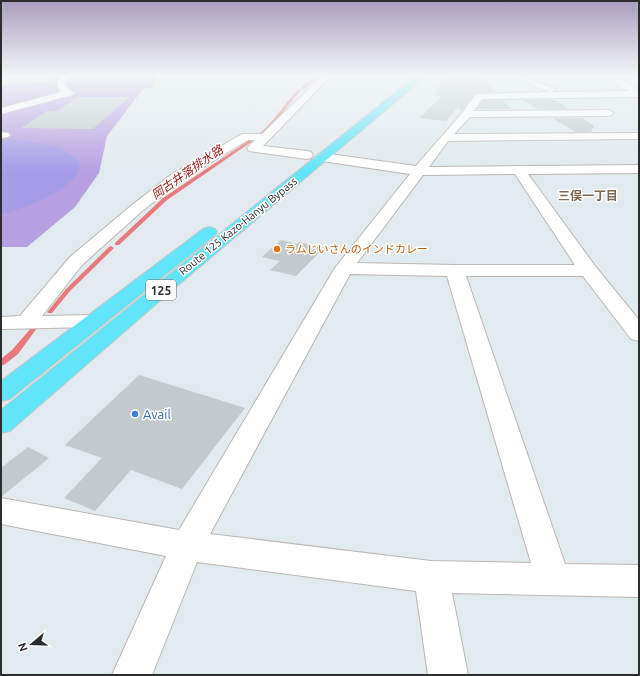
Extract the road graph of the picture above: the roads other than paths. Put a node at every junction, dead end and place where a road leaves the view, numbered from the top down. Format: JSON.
{"nodes":[{"id":1,"x":17,"y":108,"type":"edge"},
{"id":2,"x":293,"y":108,"type":"edge"},
{"id":3,"x":368,"y":108,"type":"edge"},
{"id":4,"x":378,"y":108,"type":"edge"},
{"id":5,"x":471,"y":108,"type":"edge"},
{"id":6,"x":600,"y":108,"type":"edge"},
{"id":7,"x":1,"y":112,"type":"edge"},
{"id":8,"x":467,"y":114,"type":"junction"},
{"id":9,"x":343,"y":127,"type":"dead end"},
{"id":10,"x":637,"y":131,"type":"edge"},
{"id":11,"x":258,"y":137,"type":"junction"},
{"id":12,"x":445,"y":138,"type":"junction"},
{"id":13,"x":314,"y":154,"type":"junction"},
{"id":14,"x":519,"y":170,"type":"junction"},
{"id":15,"x":632,"y":170,"type":"edge"},
{"id":16,"x":420,"y":171,"type":"junction"},
{"id":17,"x":639,"y":183,"type":"edge"},
{"id":18,"x":344,"y":268,"type":"junction"},
{"id":19,"x":588,"y":270,"type":"junction"},
{"id":20,"x":455,"y":271,"type":"junction"},
{"id":21,"x":94,"y":321,"type":"junction"},
{"id":22,"x":1,"y":322,"type":"edge"},
{"id":23,"x":36,"y":322,"type":"junction"},
{"id":24,"x":639,"y":334,"type":"edge"},
{"id":25,"x":1,"y":393,"type":"edge"},
{"id":26,"x":1,"y":424,"type":"edge"},
{"id":27,"x":1,"y":511,"type":"edge"},
{"id":28,"x":187,"y":546,"type":"junction"},
{"id":29,"x":432,"y":577,"type":"junction"},
{"id":30,"x":553,"y":580,"type":"junction"},
{"id":31,"x":639,"y":581,"type":"edge"},
{"id":32,"x":132,"y":675,"type":"edge"},
{"id":33,"x":448,"y":675,"type":"edge"}],
"edges":[{"from":1,"to":7,"type":"street"},
{"from":2,"to":11,"type":"street"},
{"from":3,"to":9,"type":"highway"},
{"from":4,"to":13,"type":"highway","name":"Route 125 Kazo-Hanyu Bypass","number":"125"},
{"from":5,"to":8,"type":"street"},
{"from":6,"to":8,"type":"street"},
{"from":8,"to":12,"type":"street"},
{"from":10,"to":12,"type":"street"},
{"from":11,"to":13,"type":"street"},
{"from":11,"to":23,"type":"street"},
{"from":12,"to":16,"type":"street"},
{"from":13,"to":16,"type":"street"},
{"from":13,"to":21,"type":"highway","name":"Route 125 Kazo-Hanyu Bypass","number":"125"},
{"from":13,"to":26,"type":"highway","name":"Route 125 Kazo-Hanyu Bypass","number":"125"},
{"from":14,"to":15,"type":"street"},
{"from":14,"to":16,"type":"street"},
{"from":14,"to":19,"type":"street"},
{"from":15,"to":17,"type":"street"},
{"from":16,"to":18,"type":"street"},
{"from":18,"to":20,"type":"street"},
{"from":18,"to":28,"type":"street"},
{"from":19,"to":20,"type":"street"},
{"from":19,"to":24,"type":"street"},
{"from":20,"to":30,"type":"street"},
{"from":21,"to":23,"type":"street"},
{"from":21,"to":25,"type":"highway","name":"Route 125 Kazo-Hanyu Bypass","number":"125"},
{"from":22,"to":23,"type":"street"},
{"from":27,"to":28,"type":"street"},
{"from":28,"to":29,"type":"street"},
{"from":28,"to":32,"type":"street"},
{"from":29,"to":30,"type":"street"},
{"from":29,"to":33,"type":"street"},
{"from":30,"to":31,"type":"street"}]}
